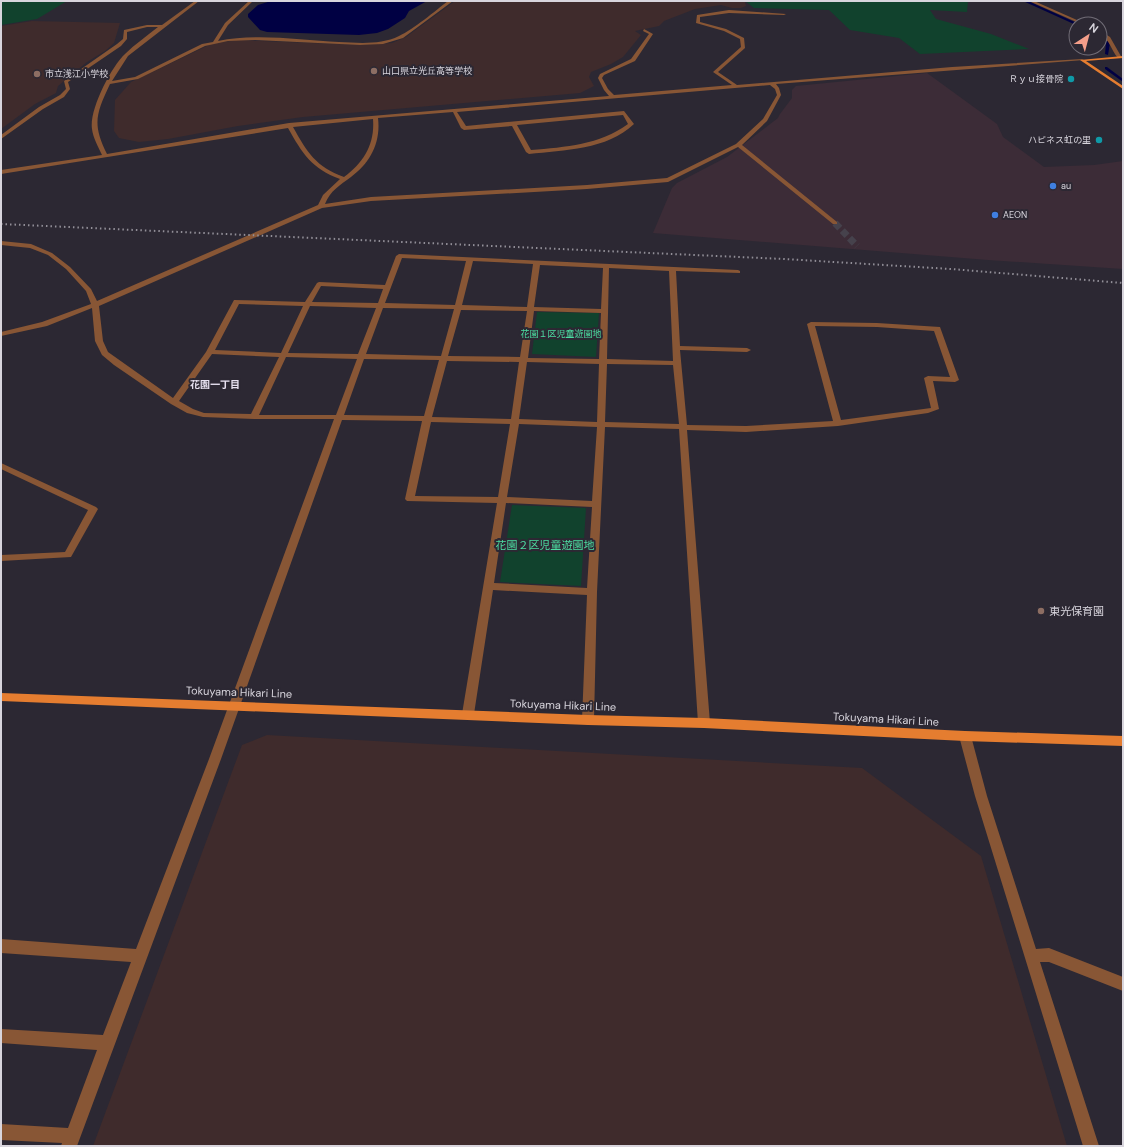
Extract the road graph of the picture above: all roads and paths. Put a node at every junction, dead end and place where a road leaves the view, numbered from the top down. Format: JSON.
{"nodes":[{"id":1,"x":197,"y":1,"type":"edge"},
{"id":2,"x":251,"y":1,"type":"edge"},
{"id":3,"x":452,"y":1,"type":"edge"},
{"id":4,"x":1031,"y":1,"type":"edge"},
{"id":5,"x":784,"y":14,"type":"dead end"},
{"id":6,"x":1068,"y":17,"type":"edge"},
{"id":7,"x":165,"y":26,"type":"junction"},
{"id":8,"x":644,"y":30,"type":"dead end"},
{"id":9,"x":1108,"y":38,"type":"edge"},
{"id":10,"x":214,"y":42,"type":"junction"},
{"id":11,"x":1121,"y":57,"type":"edge"},
{"id":12,"x":1082,"y":60,"type":"junction"},
{"id":13,"x":109,"y":82,"type":"junction"},
{"id":14,"x":772,"y":84,"type":"junction"},
{"id":15,"x":736,"y":86,"type":"junction"},
{"id":16,"x":1123,"y":88,"type":"edge"},
{"id":17,"x":612,"y":96,"type":"junction"},
{"id":18,"x":454,"y":110,"type":"junction"},
{"id":19,"x":374,"y":117,"type":"junction"},
{"id":20,"x":514,"y":124,"type":"junction"},
{"id":21,"x":289,"y":125,"type":"junction"},
{"id":22,"x":1,"y":137,"type":"edge"},
{"id":23,"x":738,"y":145,"type":"junction"},
{"id":24,"x":105,"y":156,"type":"junction"},
{"id":25,"x":1,"y":172,"type":"edge"},
{"id":26,"x":345,"y":179,"type":"junction"},
{"id":27,"x":321,"y":206,"type":"junction"},
{"id":28,"x":835,"y":224,"type":"tunnel mouth"},
{"id":29,"x":1,"y":243,"type":"edge"},
{"id":30,"x":470,"y":259,"type":"junction"},
{"id":31,"x":537,"y":263,"type":"junction"},
{"id":32,"x":606,"y":265,"type":"junction"},
{"id":33,"x":672,"y":268,"type":"junction"},
{"id":34,"x":738,"y":272,"type":"dead end"},
{"id":35,"x":388,"y":287,"type":"junction"},
{"id":36,"x":96,"y":305,"type":"junction"},
{"id":37,"x":307,"y":305,"type":"junction"},
{"id":38,"x":381,"y":306,"type":"junction"},
{"id":39,"x":458,"y":308,"type":"junction"},
{"id":40,"x":530,"y":309,"type":"junction"},
{"id":41,"x":604,"y":311,"type":"junction"},
{"id":42,"x":1,"y":334,"type":"edge"},
{"id":43,"x":678,"y":348,"type":"junction"},
{"id":44,"x":747,"y":350,"type":"dead end"},
{"id":45,"x":210,"y":352,"type":"junction"},
{"id":46,"x":283,"y":355,"type":"junction"},
{"id":47,"x":362,"y":357,"type":"junction"},
{"id":48,"x":444,"y":357,"type":"junction"},
{"id":49,"x":523,"y":359,"type":"junction"},
{"id":50,"x":602,"y":362,"type":"junction"},
{"id":51,"x":677,"y":363,"type":"junction"},
{"id":52,"x":174,"y":402,"type":"junction"},
{"id":53,"x":254,"y":417,"type":"junction"},
{"id":54,"x":338,"y":417,"type":"junction"},
{"id":55,"x":427,"y":419,"type":"junction"},
{"id":56,"x":515,"y":421,"type":"junction"},
{"id":57,"x":838,"y":423,"type":"junction"},
{"id":58,"x":601,"y":424,"type":"junction"},
{"id":59,"x":683,"y":426,"type":"junction"},
{"id":60,"x":1,"y":466,"type":"edge"},
{"id":61,"x":502,"y":500,"type":"junction"},
{"id":62,"x":595,"y":504,"type":"junction"},
{"id":63,"x":1,"y":558,"type":"edge"},
{"id":64,"x":489,"y":586,"type":"junction"},
{"id":65,"x":592,"y":592,"type":"junction"},
{"id":66,"x":1,"y":697,"type":"edge"},
{"id":67,"x":234,"y":705,"type":"junction"},
{"id":68,"x":468,"y":714,"type":"junction"},
{"id":69,"x":588,"y":720,"type":"junction"},
{"id":70,"x":704,"y":723,"type":"junction"},
{"id":71,"x":965,"y":736,"type":"junction"},
{"id":72,"x":1123,"y":741,"type":"edge"},
{"id":73,"x":1,"y":946,"type":"edge"},
{"id":74,"x":140,"y":956,"type":"junction"},
{"id":75,"x":1032,"y":956,"type":"junction"},
{"id":76,"x":1123,"y":984,"type":"edge"},
{"id":77,"x":1,"y":1036,"type":"edge"},
{"id":78,"x":107,"y":1043,"type":"junction"},
{"id":79,"x":1,"y":1132,"type":"edge"},
{"id":80,"x":70,"y":1141,"type":"edge"},
{"id":81,"x":1091,"y":1146,"type":"edge"}],
"edges":[{"from":1,"to":7,"type":"street"},
{"from":2,"to":10,"type":"street"},
{"from":3,"to":10,"type":"street"},
{"from":4,"to":6,"type":"street"},
{"from":5,"to":15,"type":"street"},
{"from":7,"to":13,"type":"street"},
{"from":7,"to":22,"type":"street"},
{"from":8,"to":17,"type":"street"},
{"from":9,"to":11,"type":"street"},
{"from":10,"to":13,"type":"street"},
{"from":11,"to":12,"type":"main road"},
{"from":12,"to":14,"type":"street"},
{"from":12,"to":16,"type":"main road"},
{"from":13,"to":24,"type":"street"},
{"from":14,"to":15,"type":"street"},
{"from":14,"to":23,"type":"street"},
{"from":15,"to":17,"type":"street"},
{"from":17,"to":18,"type":"street"},
{"from":18,"to":19,"type":"street"},
{"from":18,"to":20,"type":"street"},
{"from":19,"to":21,"type":"street"},
{"from":19,"to":26,"type":"street"},
{"from":20,"to":20,"type":"street"},
{"from":21,"to":24,"type":"street"},
{"from":21,"to":26,"type":"street"},
{"from":23,"to":27,"type":"street"},
{"from":23,"to":28,"type":"street"},
{"from":24,"to":25,"type":"street"},
{"from":26,"to":27,"type":"street"},
{"from":27,"to":36,"type":"street"},
{"from":29,"to":36,"type":"street"},
{"from":30,"to":31,"type":"street"},
{"from":30,"to":35,"type":"street"},
{"from":30,"to":39,"type":"street"},
{"from":31,"to":32,"type":"street"},
{"from":31,"to":40,"type":"street"},
{"from":32,"to":33,"type":"street"},
{"from":32,"to":41,"type":"street"},
{"from":33,"to":34,"type":"street"},
{"from":33,"to":43,"type":"street"},
{"from":35,"to":37,"type":"street"},
{"from":35,"to":38,"type":"street"},
{"from":36,"to":42,"type":"street"},
{"from":36,"to":52,"type":"street"},
{"from":37,"to":38,"type":"street"},
{"from":37,"to":45,"type":"street"},
{"from":37,"to":46,"type":"street"},
{"from":38,"to":39,"type":"street"},
{"from":38,"to":47,"type":"street"},
{"from":39,"to":40,"type":"street"},
{"from":39,"to":48,"type":"street"},
{"from":40,"to":41,"type":"street"},
{"from":40,"to":49,"type":"street"},
{"from":41,"to":50,"type":"street"},
{"from":43,"to":44,"type":"street"},
{"from":43,"to":51,"type":"street"},
{"from":45,"to":46,"type":"street"},
{"from":45,"to":52,"type":"street"},
{"from":46,"to":47,"type":"street"},
{"from":46,"to":53,"type":"street"},
{"from":47,"to":48,"type":"street"},
{"from":47,"to":54,"type":"street"},
{"from":48,"to":49,"type":"street"},
{"from":48,"to":55,"type":"street"},
{"from":49,"to":50,"type":"street"},
{"from":49,"to":56,"type":"street"},
{"from":50,"to":51,"type":"street"},
{"from":50,"to":58,"type":"street"},
{"from":51,"to":59,"type":"street"},
{"from":52,"to":53,"type":"street"},
{"from":53,"to":54,"type":"street"},
{"from":54,"to":55,"type":"street"},
{"from":54,"to":67,"type":"street"},
{"from":55,"to":56,"type":"street"},
{"from":55,"to":61,"type":"street"},
{"from":56,"to":58,"type":"street"},
{"from":56,"to":61,"type":"street"},
{"from":57,"to":57,"type":"street"},
{"from":57,"to":59,"type":"street"},
{"from":58,"to":59,"type":"street"},
{"from":58,"to":62,"type":"street"},
{"from":59,"to":70,"type":"street"},
{"from":60,"to":63,"type":"street"},
{"from":61,"to":62,"type":"street"},
{"from":61,"to":64,"type":"street"},
{"from":62,"to":65,"type":"street"},
{"from":64,"to":65,"type":"street"},
{"from":64,"to":68,"type":"street"},
{"from":65,"to":69,"type":"street"},
{"from":66,"to":67,"type":"main road","name":"Tokuyama Hikari Line"},
{"from":67,"to":68,"type":"main road","name":"Tokuyama Hikari Line"},
{"from":67,"to":74,"type":"street"},
{"from":68,"to":69,"type":"main road","name":"Tokuyama Hikari Line"},
{"from":69,"to":70,"type":"main road","name":"Tokuyama Hikari Line"},
{"from":70,"to":71,"type":"main road","name":"Tokuyama Hikari Line"},
{"from":71,"to":72,"type":"main road","name":"Tokuyama Hikari Line"},
{"from":71,"to":75,"type":"street"},
{"from":73,"to":74,"type":"street"},
{"from":74,"to":78,"type":"street"},
{"from":75,"to":76,"type":"street"},
{"from":75,"to":81,"type":"street"},
{"from":77,"to":78,"type":"street"},
{"from":78,"to":80,"type":"street"},
{"from":79,"to":80,"type":"street"}]}
